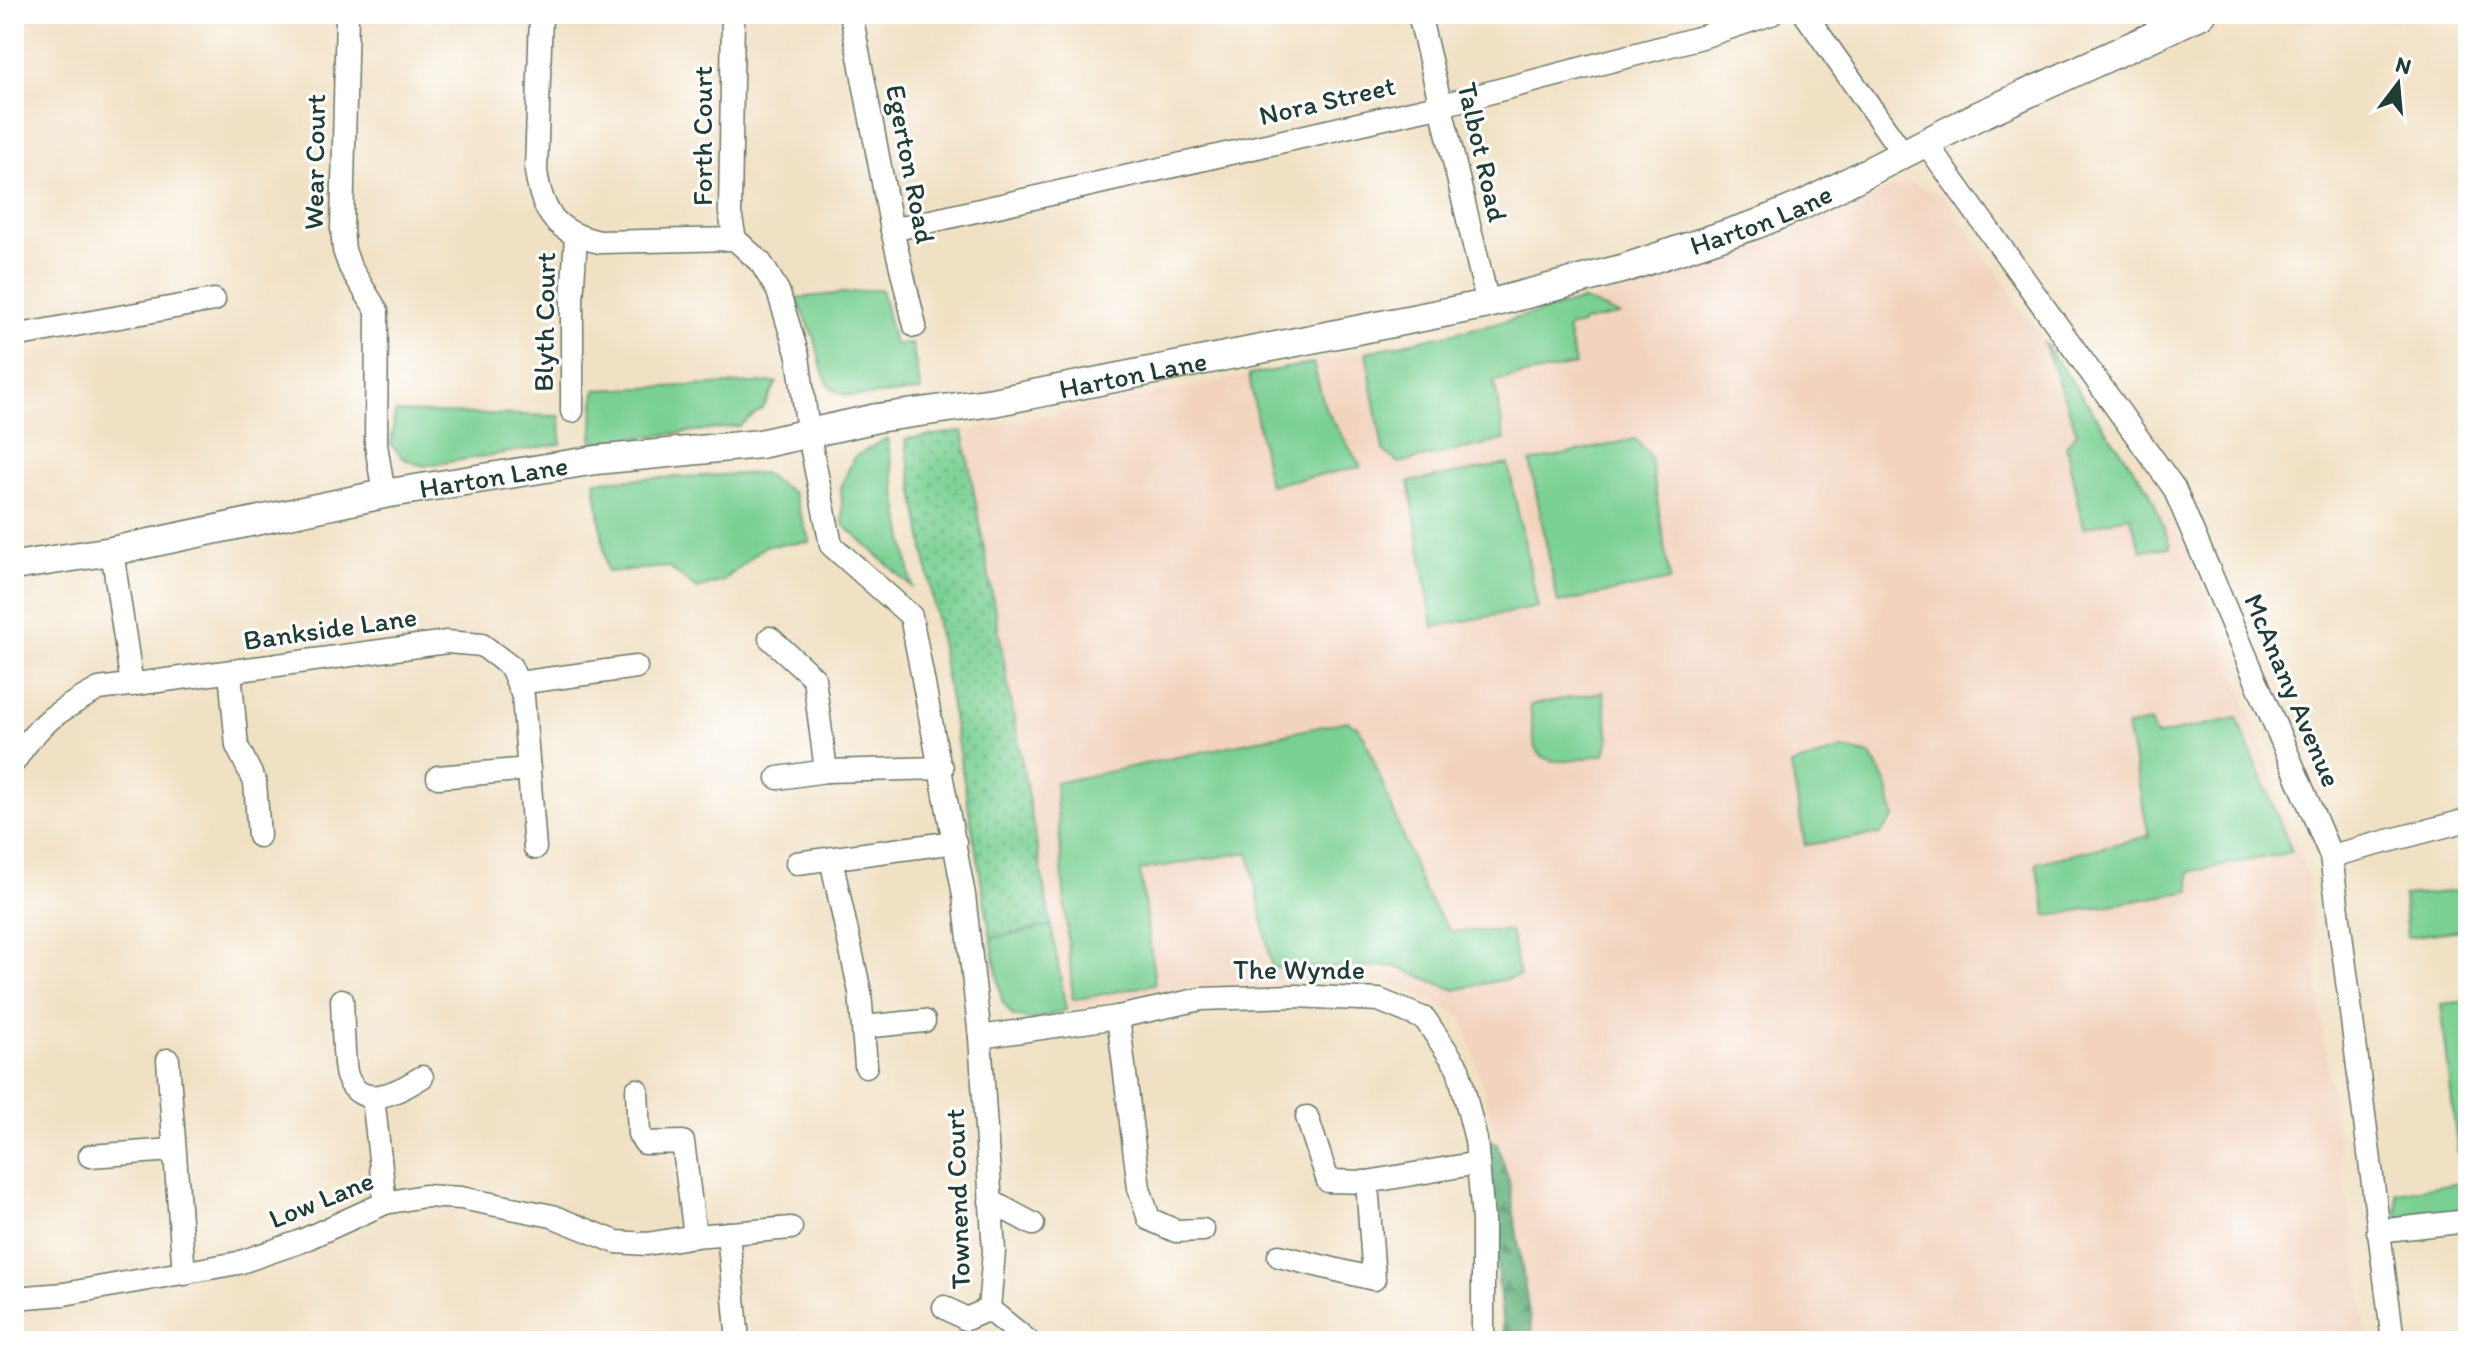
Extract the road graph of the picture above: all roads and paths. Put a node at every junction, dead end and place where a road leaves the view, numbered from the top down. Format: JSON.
{"nodes":[{"id":1,"x":347,"y":14,"type":"edge"},
{"id":2,"x":541,"y":14,"type":"edge"},
{"id":3,"x":733,"y":14,"type":"edge"},
{"id":4,"x":851,"y":14,"type":"edge"},
{"id":5,"x":1419,"y":14,"type":"edge"},
{"id":6,"x":1771,"y":14,"type":"edge"},
{"id":7,"x":1805,"y":14,"type":"edge"},
{"id":8,"x":2202,"y":14,"type":"edge"},
{"id":9,"x":1442,"y":105,"type":"junction"},
{"id":10,"x":1915,"y":149,"type":"junction"},
{"id":11,"x":892,"y":230,"type":"junction"},
{"id":12,"x":576,"y":236,"type":"junction"},
{"id":13,"x":735,"y":239,"type":"junction"},
{"id":14,"x":214,"y":300,"type":"dead end"},
{"id":15,"x":1488,"y":304,"type":"junction"},
{"id":16,"x":915,"y":326,"type":"dead end"},
{"id":17,"x":14,"y":336,"type":"edge"},
{"id":18,"x":572,"y":411,"type":"dead end"},
{"id":19,"x":808,"y":431,"type":"junction"},
{"id":20,"x":384,"y":494,"type":"junction"},
{"id":21,"x":112,"y":551,"type":"junction"},
{"id":22,"x":14,"y":566,"type":"edge"},
{"id":23,"x":770,"y":638,"type":"dead end"},
{"id":24,"x":636,"y":667,"type":"dead end"},
{"id":25,"x":230,"y":672,"type":"junction"},
{"id":26,"x":518,"y":683,"type":"junction"},
{"id":27,"x":132,"y":685,"type":"junction"},
{"id":28,"x":14,"y":762,"type":"edge"},
{"id":29,"x":942,"y":768,"type":"junction"},
{"id":30,"x":529,"y":769,"type":"junction"},
{"id":31,"x":826,"y":771,"type":"junction"},
{"id":32,"x":438,"y":777,"type":"dead end"},
{"id":33,"x":778,"y":778,"type":"dead end"},
{"id":34,"x":2468,"y":820,"type":"edge"},
{"id":35,"x":259,"y":836,"type":"dead end"},
{"id":36,"x":955,"y":842,"type":"junction"},
{"id":37,"x":535,"y":848,"type":"dead end"},
{"id":38,"x":2331,"y":856,"type":"junction"},
{"id":39,"x":831,"y":859,"type":"junction"},
{"id":40,"x":797,"y":863,"type":"dead end"},
{"id":41,"x":342,"y":1000,"type":"dead end"},
{"id":42,"x":1118,"y":1017,"type":"junction"},
{"id":43,"x":924,"y":1021,"type":"dead end"},
{"id":44,"x":863,"y":1027,"type":"junction"},
{"id":45,"x":980,"y":1037,"type":"junction"},
{"id":46,"x":168,"y":1060,"type":"dead end"},
{"id":47,"x":866,"y":1066,"type":"dead end"},
{"id":48,"x":422,"y":1077,"type":"dead end"},
{"id":49,"x":637,"y":1090,"type":"dead end"},
{"id":50,"x":373,"y":1097,"type":"junction"},
{"id":51,"x":1307,"y":1117,"type":"dead end"},
{"id":52,"x":173,"y":1150,"type":"junction"},
{"id":53,"x":90,"y":1156,"type":"dead end"},
{"id":54,"x":1478,"y":1163,"type":"junction"},
{"id":55,"x":1367,"y":1182,"type":"junction"},
{"id":56,"x":990,"y":1201,"type":"junction"},
{"id":57,"x":385,"y":1203,"type":"junction"},
{"id":58,"x":2468,"y":1221,"type":"edge"},
{"id":59,"x":1033,"y":1224,"type":"dead end"},
{"id":60,"x":791,"y":1228,"type":"dead end"},
{"id":61,"x":1203,"y":1230,"type":"dead end"},
{"id":62,"x":2378,"y":1231,"type":"junction"},
{"id":63,"x":728,"y":1233,"type":"junction"},
{"id":64,"x":695,"y":1236,"type":"junction"},
{"id":65,"x":1279,"y":1256,"type":"dead end"},
{"id":66,"x":184,"y":1274,"type":"junction"},
{"id":67,"x":14,"y":1298,"type":"edge"},
{"id":68,"x":944,"y":1307,"type":"dead end"},
{"id":69,"x":989,"y":1309,"type":"junction"},
{"id":70,"x":738,"y":1341,"type":"edge"},
{"id":71,"x":1028,"y":1341,"type":"edge"},
{"id":72,"x":1483,"y":1341,"type":"edge"},
{"id":73,"x":2393,"y":1341,"type":"edge"}],
"edges":[{"from":1,"to":20,"type":"street","name":"Wear Court"},
{"from":2,"to":12,"type":"street","name":"Blyth Court"},
{"from":3,"to":13,"type":"street","name":"Forth Court"},
{"from":4,"to":11,"type":"street","name":"Egerton Road"},
{"from":5,"to":9,"type":"street","name":"Talbot Road"},
{"from":6,"to":9,"type":"street","name":"Nora Street"},
{"from":7,"to":10,"type":"street","name":"McAnany Avenue"},
{"from":8,"to":10,"type":"street","name":"Harton Lane"},
{"from":9,"to":11,"type":"street","name":"Nora Street"},
{"from":9,"to":15,"type":"street","name":"Talbot Road"},
{"from":10,"to":15,"type":"street","name":"Harton Lane"},
{"from":10,"to":38,"type":"street","name":"McAnany Avenue"},
{"from":11,"to":16,"type":"street","name":"Egerton Road"},
{"from":12,"to":13,"type":"street","name":"Blyth Court"},
{"from":12,"to":18,"type":"street","name":"Blyth Court"},
{"from":13,"to":19,"type":"street","name":"Forth Court"},
{"from":14,"to":17,"type":"street"},
{"from":15,"to":19,"type":"street","name":"Harton Lane"},
{"from":19,"to":20,"type":"street","name":"Harton Lane"},
{"from":19,"to":29,"type":"street","name":"Forth Court"},
{"from":20,"to":21,"type":"street","name":"Harton Lane"},
{"from":21,"to":22,"type":"street","name":"Harton Lane"},
{"from":21,"to":27,"type":"street"},
{"from":23,"to":31,"type":"street"},
{"from":24,"to":26,"type":"street"},
{"from":25,"to":26,"type":"street","name":"Bankside Lane"},
{"from":25,"to":27,"type":"street","name":"Bankside Lane"},
{"from":25,"to":35,"type":"street"},
{"from":26,"to":30,"type":"street"},
{"from":27,"to":28,"type":"street","name":"Bankside Lane"},
{"from":29,"to":31,"type":"street"},
{"from":29,"to":36,"type":"street","name":"Townend Court"},
{"from":30,"to":32,"type":"street"},
{"from":30,"to":37,"type":"street"},
{"from":31,"to":33,"type":"street"},
{"from":34,"to":38,"type":"street"},
{"from":36,"to":39,"type":"street"},
{"from":36,"to":45,"type":"street","name":"Townend Court"},
{"from":38,"to":62,"type":"street","name":"McAnany Avenue"},
{"from":39,"to":40,"type":"street"},
{"from":39,"to":44,"type":"street"},
{"from":41,"to":50,"type":"street"},
{"from":42,"to":45,"type":"street","name":"The Wynde"},
{"from":42,"to":54,"type":"street","name":"The Wynde"},
{"from":42,"to":61,"type":"street"},
{"from":43,"to":44,"type":"street"},
{"from":44,"to":47,"type":"street"},
{"from":45,"to":56,"type":"street","name":"Townend Court"},
{"from":46,"to":52,"type":"street"},
{"from":48,"to":50,"type":"street"},
{"from":49,"to":64,"type":"street"},
{"from":50,"to":57,"type":"street"},
{"from":51,"to":55,"type":"street"},
{"from":52,"to":53,"type":"street"},
{"from":52,"to":66,"type":"street"},
{"from":54,"to":55,"type":"street"},
{"from":54,"to":72,"type":"street","name":"The Wynde"},
{"from":55,"to":65,"type":"street"},
{"from":56,"to":59,"type":"street"},
{"from":56,"to":69,"type":"street","name":"Townend Court"},
{"from":57,"to":64,"type":"street","name":"Low Lane"},
{"from":57,"to":66,"type":"street","name":"Low Lane"},
{"from":58,"to":62,"type":"street"},
{"from":60,"to":63,"type":"street","name":"Low Lane"},
{"from":62,"to":73,"type":"street","name":"McAnany Avenue"},
{"from":63,"to":64,"type":"street","name":"Low Lane"},
{"from":63,"to":70,"type":"street"},
{"from":66,"to":67,"type":"street","name":"Low Lane"},
{"from":68,"to":69,"type":"street"},
{"from":69,"to":71,"type":"street","name":"Townend Court"}]}
